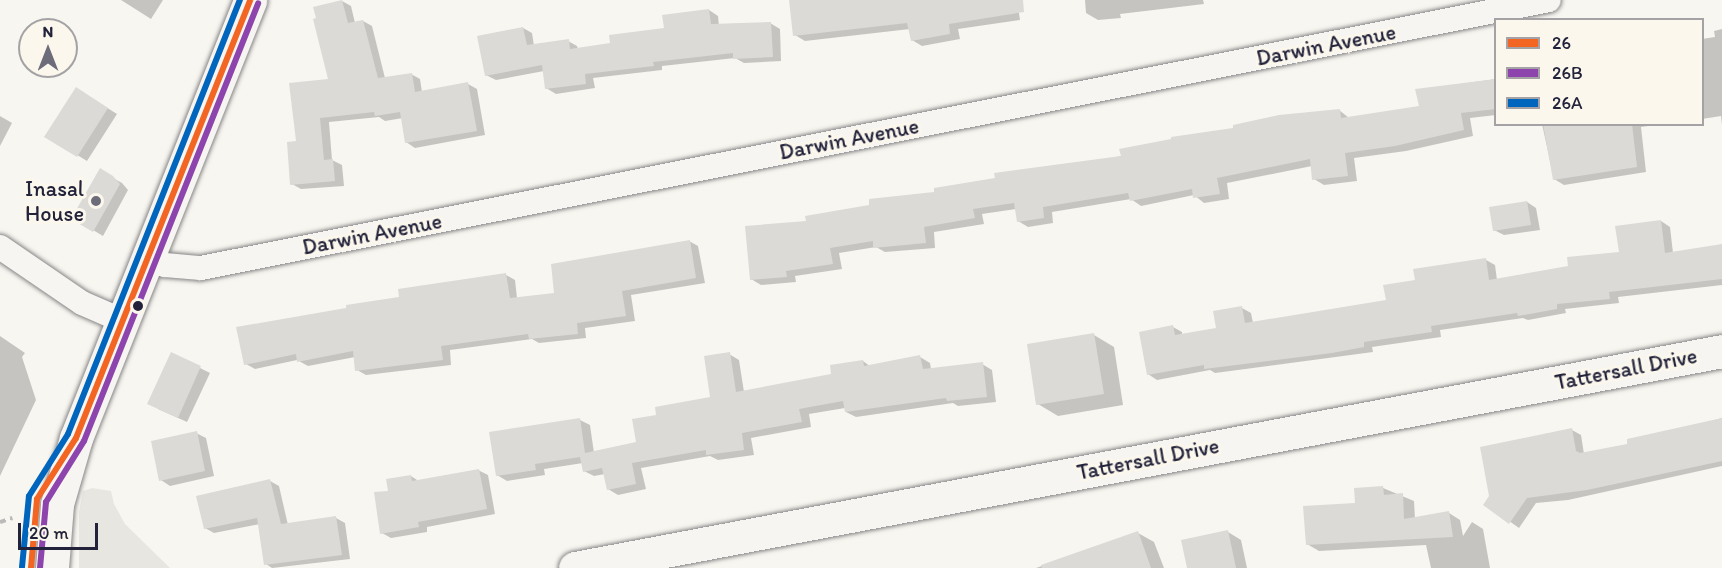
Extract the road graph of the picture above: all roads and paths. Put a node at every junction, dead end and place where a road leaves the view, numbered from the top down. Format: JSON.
{"nodes":[{"id":1,"x":250,"y":0,"type":"edge"},
{"id":2,"x":1549,"y":0,"type":"edge"},
{"id":3,"x":0,"y":247,"type":"edge"},
{"id":4,"x":149,"y":259,"type":"junction"},
{"id":5,"x":123,"y":321,"type":"junction"},
{"id":6,"x":1722,"y":351,"type":"edge"},
{"id":7,"x":76,"y":438,"type":"junction"},
{"id":8,"x":12,"y":518,"type":"dead end"},
{"id":9,"x":0,"y":522,"type":"edge"},
{"id":10,"x":31,"y":568,"type":"edge"},
{"id":11,"x":52,"y":568,"type":"edge"},
{"id":12,"x":575,"y":568,"type":"edge"}],
"edges":[{"from":1,"to":4,"type":"main road"},
{"from":2,"to":4,"type":"street","name":"Darwin Avenue"},
{"from":3,"to":5,"type":"street"},
{"from":4,"to":5,"type":"main road"},
{"from":5,"to":7,"type":"main road"},
{"from":6,"to":12,"type":"main road","name":"Tattersall Drive"},
{"from":7,"to":10,"type":"main road"},
{"from":7,"to":11,"type":"main road"},
{"from":8,"to":9,"type":"path"}]}
